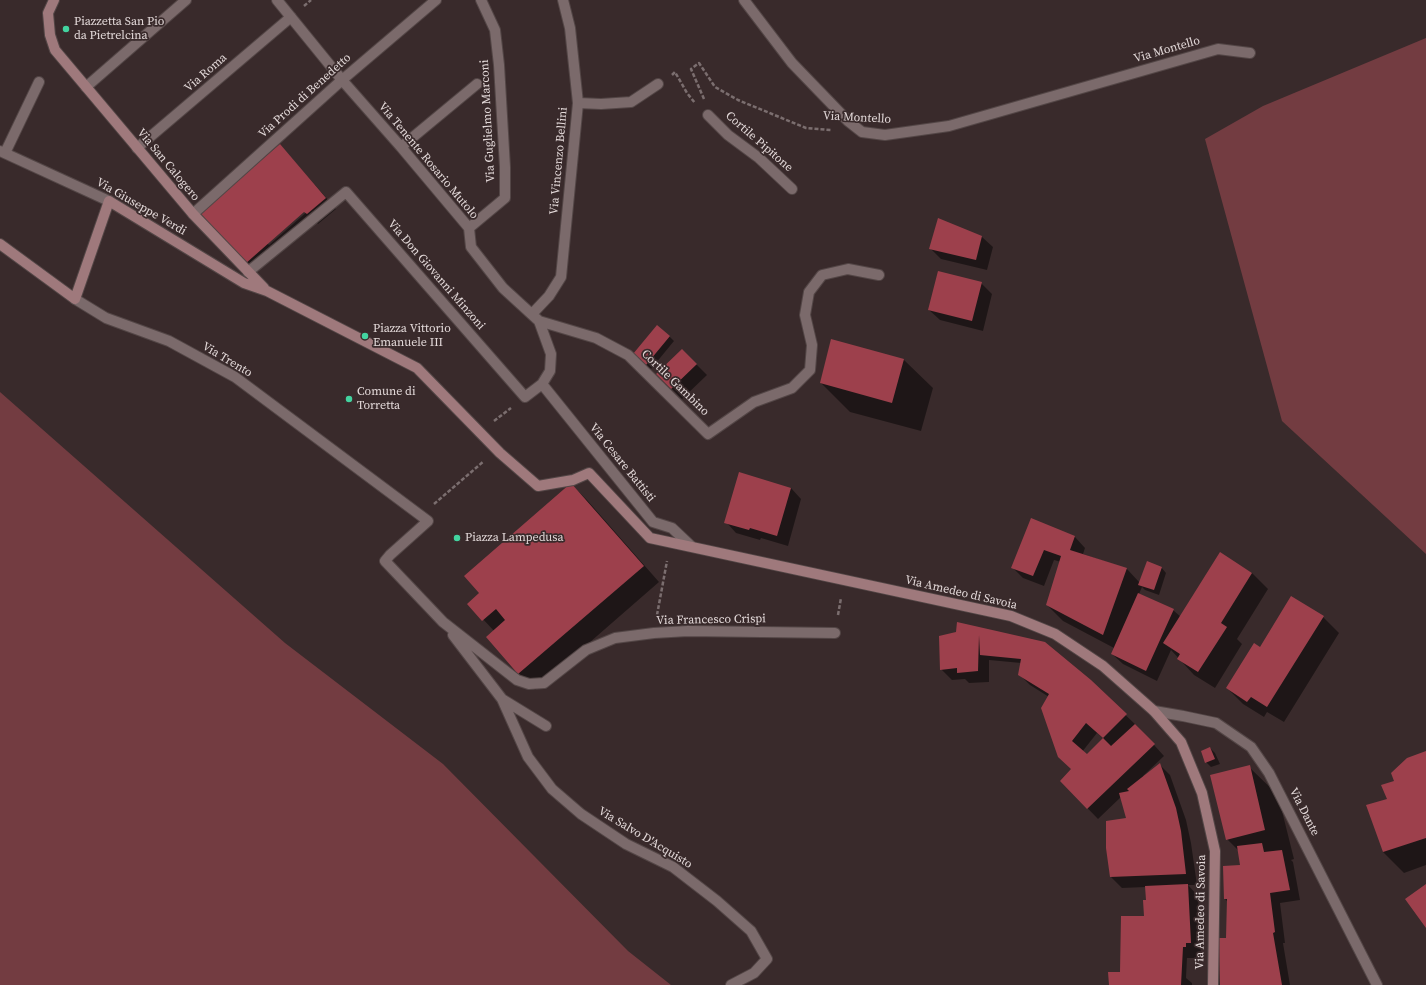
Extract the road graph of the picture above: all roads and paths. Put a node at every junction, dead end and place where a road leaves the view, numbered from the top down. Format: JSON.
{"nodes":[{"id":1,"x":54,"y":0,"type":"edge"},
{"id":2,"x":186,"y":0,"type":"edge"},
{"id":3,"x":277,"y":0,"type":"edge"},
{"id":4,"x":436,"y":0,"type":"edge"},
{"id":5,"x":481,"y":0,"type":"edge"},
{"id":6,"x":564,"y":0,"type":"edge"},
{"id":7,"x":744,"y":0,"type":"edge"},
{"id":8,"x":291,"y":17,"type":"junction"},
{"id":9,"x":1250,"y":54,"type":"dead end"},
{"id":10,"x":342,"y":80,"type":"junction"},
{"id":11,"x":39,"y":82,"type":"dead end"},
{"id":12,"x":477,"y":84,"type":"dead end"},
{"id":13,"x":658,"y":84,"type":"joint"},
{"id":14,"x":86,"y":87,"type":"junction"},
{"id":15,"x":578,"y":103,"type":"junction"},
{"id":16,"x":708,"y":115,"type":"junction"},
{"id":17,"x":862,"y":132,"type":"junction"},
{"id":18,"x":401,"y":147,"type":"junction"},
{"id":19,"x":137,"y":148,"type":"junction"},
{"id":20,"x":2,"y":152,"type":"edge"},
{"id":21,"x":792,"y":189,"type":"dead end"},
{"id":22,"x":109,"y":201,"type":"junction"},
{"id":23,"x":193,"y":214,"type":"junction"},
{"id":24,"x":469,"y":228,"type":"junction"},
{"id":25,"x":0,"y":244,"type":"edge"},
{"id":26,"x":248,"y":272,"type":"junction"},
{"id":27,"x":879,"y":275,"type":"dead end"},
{"id":28,"x":267,"y":291,"type":"junction"},
{"id":29,"x":75,"y":299,"type":"junction"},
{"id":30,"x":535,"y":318,"type":"junction"},
{"id":31,"x":542,"y":384,"type":"junction"},
{"id":32,"x":525,"y":397,"type":"junction"},
{"id":33,"x":481,"y":433,"type":"junction"},
{"id":34,"x":497,"y":450,"type":"junction"},
{"id":35,"x":424,"y":518,"type":"junction"},
{"id":36,"x":671,"y":542,"type":"junction"},
{"id":37,"x":691,"y":546,"type":"junction"},
{"id":38,"x":844,"y":580,"type":"junction"},
{"id":39,"x":443,"y":622,"type":"junction"},
{"id":40,"x":654,"y":633,"type":"junction"},
{"id":41,"x":835,"y":633,"type":"joint"},
{"id":42,"x":502,"y":699,"type":"junction"},
{"id":43,"x":1154,"y":711,"type":"junction"},
{"id":44,"x":546,"y":726,"type":"dead end"},
{"id":45,"x":731,"y":985,"type":"edge"},
{"id":46,"x":1213,"y":985,"type":"edge"},
{"id":47,"x":1377,"y":985,"type":"edge"}],
"edges":[{"from":1,"to":14,"type":"street","name":"Via San Calogero"},
{"from":2,"to":14,"type":"street"},
{"from":3,"to":8,"type":"street","name":"Via Tenente Rosario Mutolo"},
{"from":4,"to":10,"type":"street","name":"Via Prodi di Benedetto"},
{"from":5,"to":24,"type":"street","name":"Via Guglielmo Marconi"},
{"from":6,"to":15,"type":"street","name":"Via Vincenzo Bellini"},
{"from":7,"to":17,"type":"street"},
{"from":8,"to":10,"type":"street","name":"Via Tenente Rosario Mutolo"},
{"from":8,"to":19,"type":"street","name":"Via Roma"},
{"from":9,"to":17,"type":"street","name":"Via Montello"},
{"from":10,"to":18,"type":"street","name":"Via Tenente Rosario Mutolo"},
{"from":10,"to":23,"type":"street","name":"Via Prodi di Benedetto"},
{"from":11,"to":20,"type":"street"},
{"from":12,"to":18,"type":"street"},
{"from":13,"to":15,"type":"street"},
{"from":13,"to":16,"type":"path"},
{"from":14,"to":19,"type":"street","name":"Via San Calogero"},
{"from":15,"to":30,"type":"street","name":"Via Vincenzo Bellini"},
{"from":16,"to":17,"type":"path","name":"Via Montello"},
{"from":16,"to":21,"type":"street","name":"Cortile Pipitone"},
{"from":18,"to":24,"type":"street","name":"Via Tenente Rosario Mutolo"},
{"from":19,"to":23,"type":"street","name":"Via San Calogero"},
{"from":20,"to":22,"type":"street","name":"Via Giuseppe Verdi"},
{"from":22,"to":28,"type":"street","name":"Via Giuseppe Verdi"},
{"from":22,"to":29,"type":"street"},
{"from":23,"to":26,"type":"street","name":"Via San Calogero"},
{"from":24,"to":30,"type":"street","name":"Via Tenente Rosario Mutolo"},
{"from":25,"to":29,"type":"street","name":"Via Trento"},
{"from":26,"to":28,"type":"street","name":"Via San Calogero"},
{"from":26,"to":32,"type":"street","name":"Via Don Giovanni Minzoni"},
{"from":27,"to":30,"type":"street","name":"Cortile Gambino"},
{"from":28,"to":33,"type":"street"},
{"from":29,"to":35,"type":"street","name":"Via Trento"},
{"from":30,"to":31,"type":"street","name":"Via Tenente Rosario Mutolo"},
{"from":31,"to":32,"type":"street","name":"Via Tenente Rosario Mutolo"},
{"from":31,"to":37,"type":"street","name":"Via Cesare Battisti"},
{"from":32,"to":33,"type":"path"},
{"from":33,"to":34,"type":"street"},
{"from":34,"to":35,"type":"path"},
{"from":34,"to":36,"type":"street","name":"Via Amedeo di Savoia"},
{"from":35,"to":39,"type":"street","name":"Via Francesco Crispi"},
{"from":36,"to":37,"type":"street","name":"Via Amedeo di Savoia"},
{"from":36,"to":40,"type":"path"},
{"from":37,"to":38,"type":"street","name":"Via Amedeo di Savoia"},
{"from":38,"to":41,"type":"path"},
{"from":38,"to":43,"type":"street","name":"Via Amedeo di Savoia"},
{"from":39,"to":40,"type":"street","name":"Via Francesco Crispi"},
{"from":39,"to":42,"type":"street"},
{"from":40,"to":41,"type":"street","name":"Via Francesco Crispi"},
{"from":42,"to":44,"type":"street"},
{"from":42,"to":45,"type":"street","name":"Via Salvo D'Acquisto"},
{"from":43,"to":46,"type":"street","name":"Via Amedeo di Savoia"},
{"from":43,"to":47,"type":"street","name":"Via Dante"}]}
